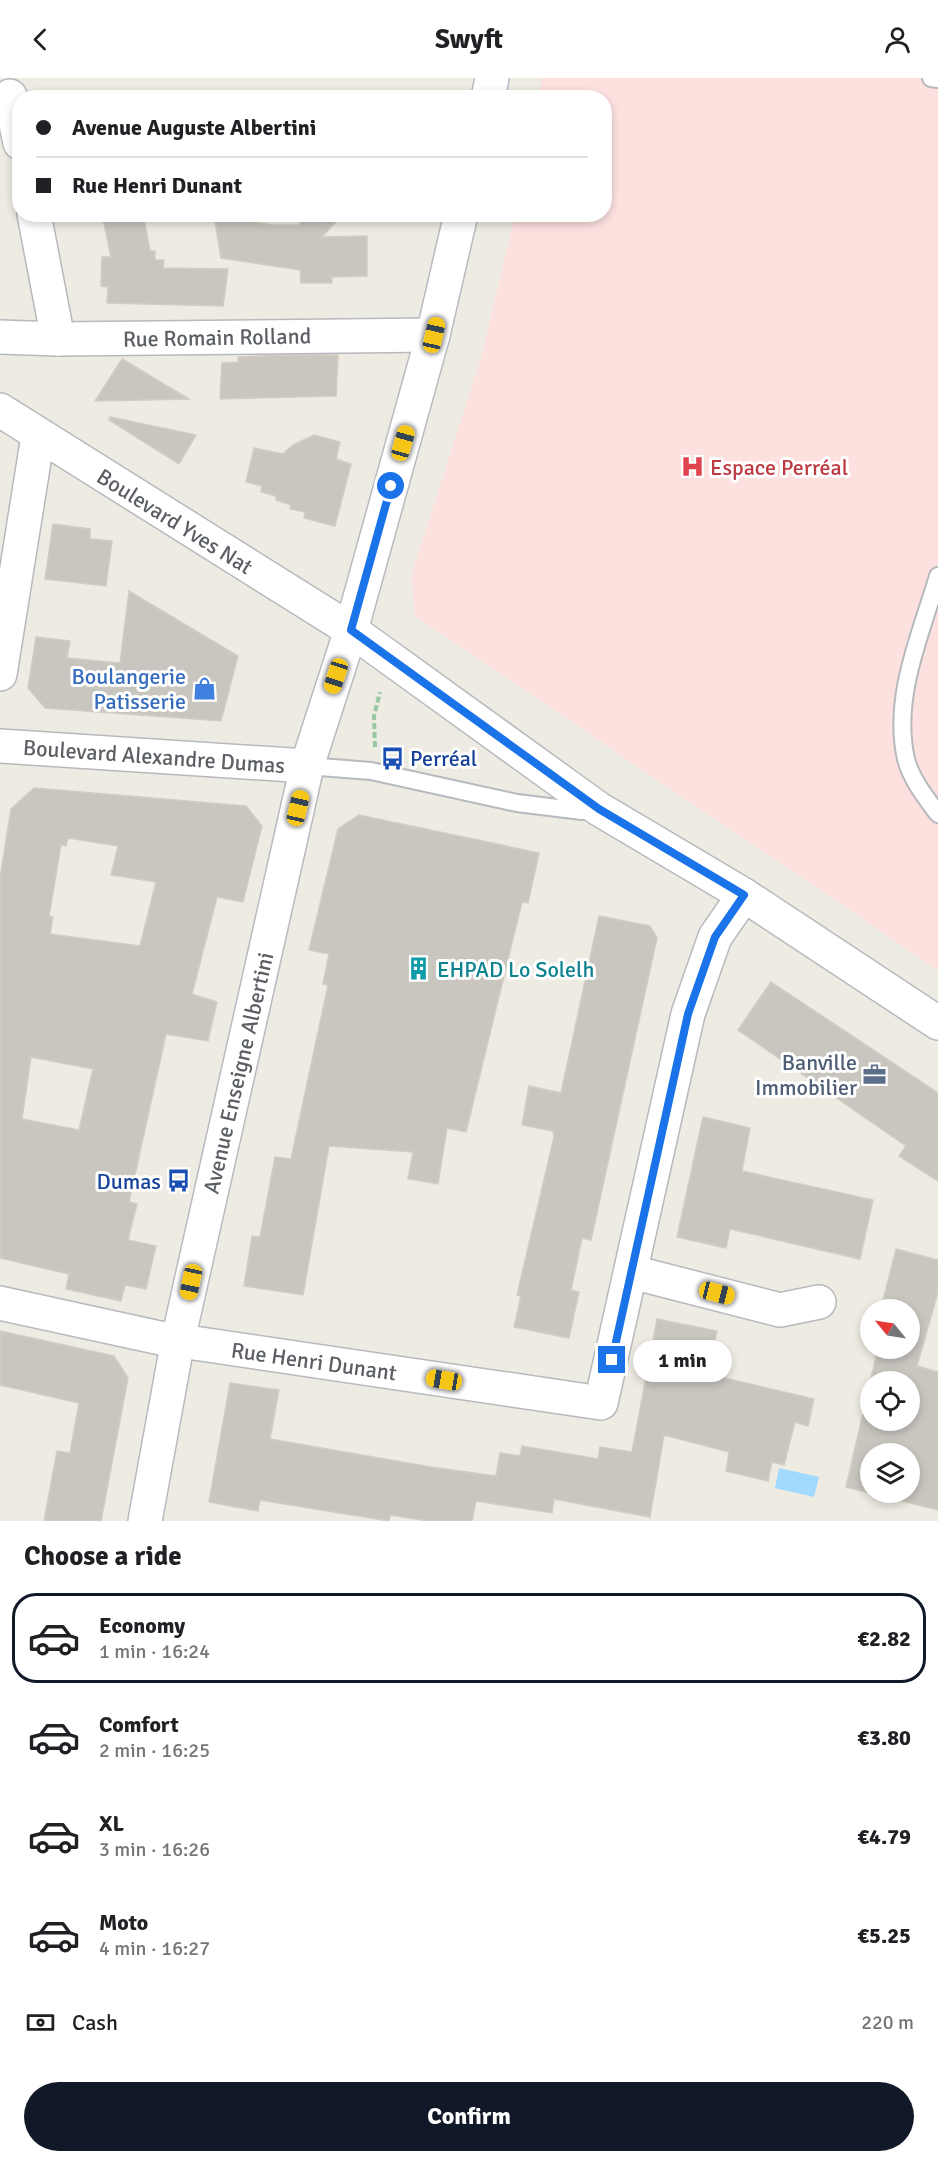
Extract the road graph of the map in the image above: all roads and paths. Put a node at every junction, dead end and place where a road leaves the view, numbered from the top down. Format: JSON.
{"nodes":[{"id":1,"x":931,"y":78,"type":"edge"},
{"id":2,"x":938,"y":80,"type":"edge"},
{"id":3,"x":10,"y":96,"type":"dead end"},
{"id":4,"x":12,"y":105,"type":"edge"},
{"id":5,"x":36,"y":222,"type":"edge"},
{"id":6,"x":459,"y":222,"type":"edge"},
{"id":7,"x":434,"y":335,"type":"junction"},
{"id":8,"x":0,"y":337,"type":"edge"},
{"id":9,"x":58,"y":339,"type":"junction"},
{"id":10,"x":0,"y":410,"type":"edge"},
{"id":11,"x":38,"y":436,"type":"junction"},
{"id":12,"x":938,"y":576,"type":"edge"},
{"id":13,"x":351,"y":630,"type":"junction"},
{"id":14,"x":391,"y":660,"type":"junction"},
{"id":15,"x":0,"y":674,"type":"edge"},
{"id":16,"x":0,"y":746,"type":"edge"},
{"id":17,"x":308,"y":766,"type":"junction"},
{"id":18,"x":371,"y":771,"type":"junction"},
{"id":19,"x":599,"y":809,"type":"junction"},
{"id":20,"x":938,"y":814,"type":"edge"},
{"id":21,"x":744,"y":895,"type":"junction"},
{"id":22,"x":938,"y":1023,"type":"edge"},
{"id":23,"x":632,"y":1272,"type":"junction"},
{"id":24,"x":819,"y":1302,"type":"dead end"},
{"id":25,"x":0,"y":1303,"type":"edge"},
{"id":26,"x":178,"y":1340,"type":"junction"},
{"id":27,"x":145,"y":1521,"type":"edge"}],
"edges":[{"from":1,"to":2,"type":"lane"},
{"from":3,"to":4,"type":"street"},
{"from":5,"to":9,"type":"street"},
{"from":6,"to":7,"type":"street","name":"Avenue Enseigne Albertini"},
{"from":7,"to":9,"type":"street","name":"Rue Romain Rolland"},
{"from":7,"to":13,"type":"street","name":"Avenue Enseigne Albertini"},
{"from":8,"to":9,"type":"street","name":"Rue Romain Rolland"},
{"from":10,"to":11,"type":"street","name":"Boulevard Yves Nat"},
{"from":11,"to":13,"type":"street","name":"Boulevard Yves Nat"},
{"from":11,"to":15,"type":"street"},
{"from":12,"to":20,"type":"lane"},
{"from":13,"to":14,"type":"street","name":"Boulevard Yves Nat"},
{"from":13,"to":17,"type":"street","name":"Avenue Enseigne Albertini"},
{"from":14,"to":18,"type":"path"},
{"from":14,"to":19,"type":"street","name":"Boulevard Yves Nat"},
{"from":16,"to":17,"type":"street","name":"Boulevard Alexandre Dumas"},
{"from":17,"to":18,"type":"lane"},
{"from":17,"to":26,"type":"street","name":"Avenue Enseigne Albertini"},
{"from":18,"to":19,"type":"lane"},
{"from":19,"to":21,"type":"street","name":"Boulevard Yves Nat"},
{"from":21,"to":22,"type":"street","name":"Boulevard Yves Nat"},
{"from":21,"to":23,"type":"street","name":"Rue Henri Dunant"},
{"from":23,"to":24,"type":"street"},
{"from":23,"to":26,"type":"street","name":"Rue Henri Dunant"},
{"from":25,"to":26,"type":"street"},
{"from":26,"to":27,"type":"street","name":"Avenue Enseigne Albertini"}]}
